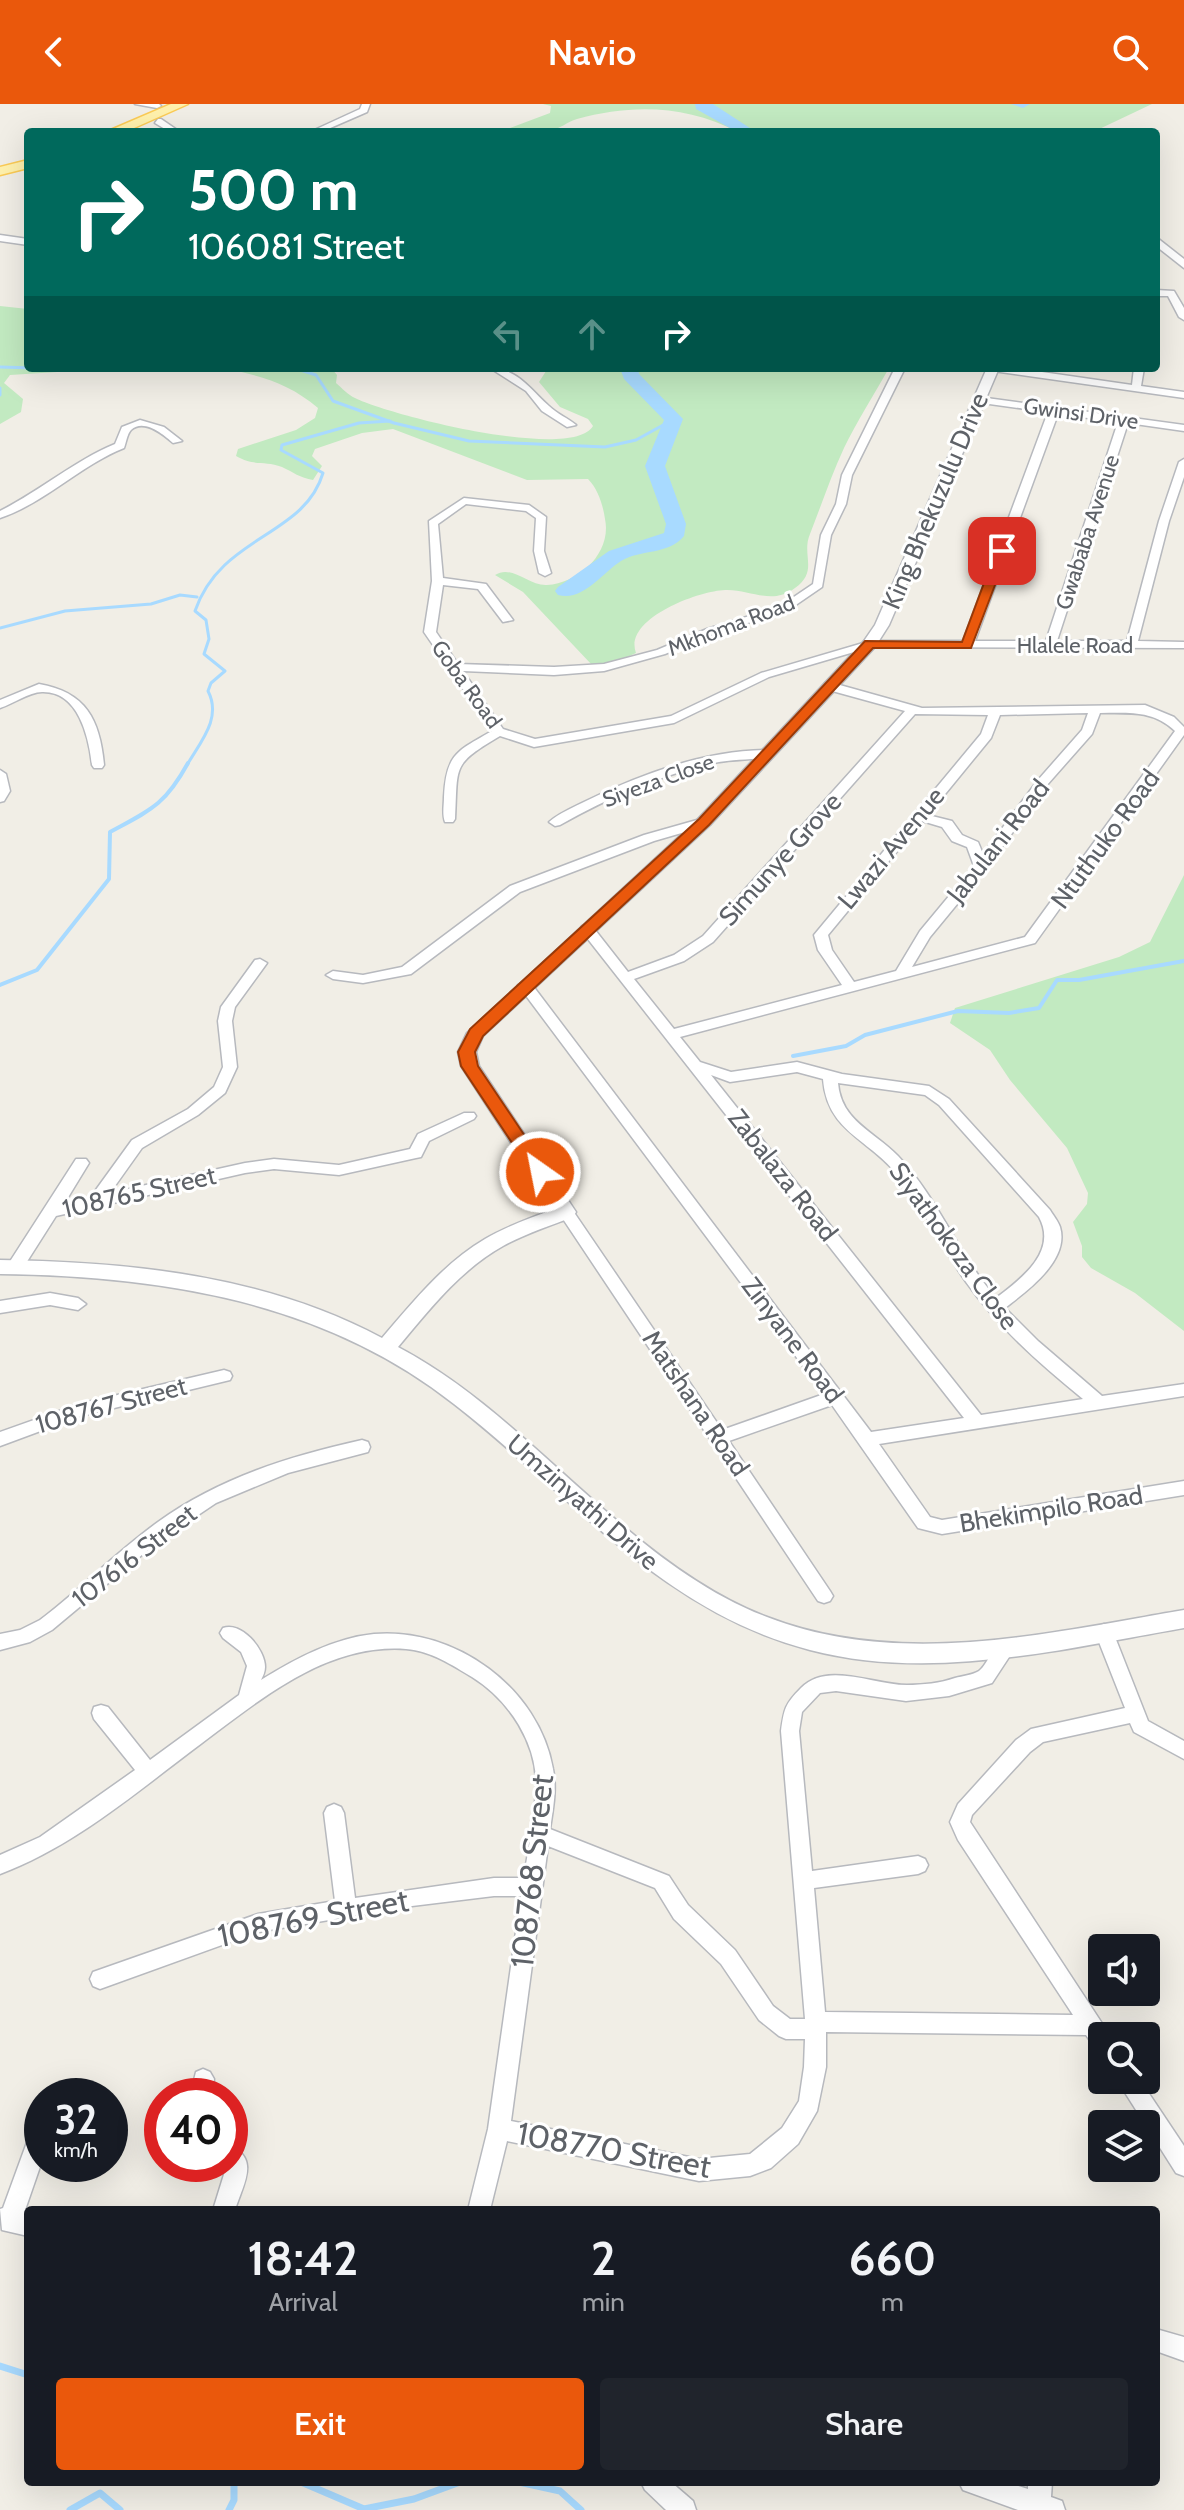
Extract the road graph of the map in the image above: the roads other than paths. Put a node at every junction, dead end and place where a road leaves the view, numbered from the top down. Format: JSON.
{"nodes":[{"id":1,"x":139,"y":104,"type":"edge"},
{"id":2,"x":182,"y":104,"type":"edge"},
{"id":3,"x":196,"y":104,"type":"edge"},
{"id":4,"x":366,"y":104,"type":"edge"},
{"id":5,"x":160,"y":111,"type":"edge"},
{"id":6,"x":122,"y":128,"type":"edge"},
{"id":7,"x":135,"y":128,"type":"edge"},
{"id":8,"x":173,"y":128,"type":"edge"},
{"id":9,"x":323,"y":128,"type":"edge"},
{"id":10,"x":24,"y":162,"type":"edge"},
{"id":11,"x":0,"y":168,"type":"edge"},
{"id":12,"x":0,"y":238,"type":"edge"},
{"id":13,"x":24,"y":241,"type":"edge"},
{"id":14,"x":1160,"y":244,"type":"edge"},
{"id":15,"x":1184,"y":265,"type":"edge"},
{"id":16,"x":1184,"y":292,"type":"edge"},
{"id":17,"x":1160,"y":293,"type":"edge"},
{"id":18,"x":1171,"y":293,"type":"junction"},
{"id":19,"x":1184,"y":317,"type":"edge"},
{"id":20,"x":502,"y":372,"type":"edge"},
{"id":21,"x":898,"y":372,"type":"edge"},
{"id":22,"x":991,"y":372,"type":"edge"},
{"id":23,"x":1019,"y":372,"type":"edge"},
{"id":24,"x":1073,"y":372,"type":"edge"},
{"id":25,"x":1138,"y":372,"type":"edge"},
{"id":26,"x":1070,"y":380,"type":"junction"},
{"id":27,"x":1136,"y":389,"type":"junction"},
{"id":28,"x":1184,"y":395,"type":"edge"},
{"id":29,"x":979,"y":400,"type":"junction"},
{"id":30,"x":1054,"y":410,"type":"junction"},
{"id":31,"x":1124,"y":419,"type":"junction"},
{"id":32,"x":571,"y":425,"type":"dead end"},
{"id":33,"x":1184,"y":428,"type":"edge"},
{"id":34,"x":177,"y":441,"type":"dead end"},
{"id":35,"x":1184,"y":462,"type":"edge"},
{"id":36,"x":0,"y":515,"type":"edge"},
{"id":37,"x":545,"y":573,"type":"dead end"},
{"id":38,"x":438,"y":581,"type":"junction"},
{"id":39,"x":507,"y":620,"type":"dead end"},
{"id":40,"x":870,"y":644,"type":"junction"},
{"id":41,"x":1132,"y":644,"type":"junction"},
{"id":42,"x":1050,"y":645,"type":"junction"},
{"id":43,"x":1184,"y":645,"type":"edge"},
{"id":44,"x":967,"y":646,"type":"junction"},
{"id":45,"x":454,"y":667,"type":"junction"},
{"id":46,"x":829,"y":686,"type":"junction"},
{"id":47,"x":0,"y":704,"type":"edge"},
{"id":48,"x":1095,"y":710,"type":"junction"},
{"id":49,"x":911,"y":711,"type":"junction"},
{"id":50,"x":995,"y":712,"type":"junction"},
{"id":51,"x":499,"y":732,"type":"junction"},
{"id":52,"x":765,"y":754,"type":"junction"},
{"id":53,"x":98,"y":765,"type":"dead end"},
{"id":54,"x":0,"y":774,"type":"edge"},
{"id":55,"x":0,"y":798,"type":"edge"},
{"id":56,"x":918,"y":816,"type":"junction"},
{"id":57,"x":449,"y":819,"type":"dead end"},
{"id":58,"x":555,"y":822,"type":"dead end"},
{"id":59,"x":704,"y":822,"type":"junction"},
{"id":60,"x":981,"y":866,"type":"junction"},
{"id":61,"x":587,"y":929,"type":"junction"},
{"id":62,"x":260,"y":963,"type":"dead end"},
{"id":63,"x":902,"y":973,"type":"junction"},
{"id":64,"x":333,"y":975,"type":"dead end"},
{"id":65,"x":627,"y":977,"type":"junction"},
{"id":66,"x":525,"y":985,"type":"junction"},
{"id":67,"x":851,"y":987,"type":"junction"},
{"id":68,"x":672,"y":1034,"type":"junction"},
{"id":69,"x":698,"y":1066,"type":"junction"},
{"id":70,"x":830,"y":1076,"type":"junction"},
{"id":71,"x":469,"y":1116,"type":"dead end"},
{"id":72,"x":81,"y":1163,"type":"dead end"},
{"id":73,"x":94,"y":1204,"type":"junction"},
{"id":74,"x":51,"y":1212,"type":"junction"},
{"id":75,"x":566,"y":1212,"type":"junction"},
{"id":76,"x":7,"y":1267,"type":"edge"},
{"id":77,"x":78,"y":1304,"type":"dead end"},
{"id":78,"x":0,"y":1307,"type":"edge"},
{"id":79,"x":995,"y":1307,"type":"junction"},
{"id":80,"x":385,"y":1348,"type":"junction"},
{"id":81,"x":224,"y":1376,"type":"dead end"},
{"id":82,"x":1184,"y":1390,"type":"edge"},
{"id":83,"x":835,"y":1397,"type":"junction"},
{"id":84,"x":1099,"y":1403,"type":"junction"},
{"id":85,"x":977,"y":1422,"type":"junction"},
{"id":86,"x":719,"y":1438,"type":"junction"},
{"id":87,"x":0,"y":1439,"type":"edge"},
{"id":88,"x":867,"y":1439,"type":"junction"},
{"id":89,"x":362,"y":1447,"type":"dead end"},
{"id":90,"x":1184,"y":1488,"type":"edge"},
{"id":91,"x":824,"y":1596,"type":"dead end"},
{"id":92,"x":1184,"y":1619,"type":"edge"},
{"id":93,"x":1104,"y":1632,"type":"junction"},
{"id":94,"x":229,"y":1633,"type":"dead end"},
{"id":95,"x":0,"y":1642,"type":"edge"},
{"id":96,"x":1006,"y":1648,"type":"junction"},
{"id":97,"x":247,"y":1699,"type":"junction"},
{"id":98,"x":101,"y":1713,"type":"dead end"},
{"id":99,"x":1134,"y":1714,"type":"junction"},
{"id":100,"x":1184,"y":1751,"type":"edge"},
{"id":101,"x":148,"y":1772,"type":"junction"},
{"id":102,"x":334,"y":1813,"type":"dead end"},
{"id":103,"x":542,"y":1835,"type":"junction"},
{"id":104,"x":0,"y":1865,"type":"edge"},
{"id":105,"x":918,"y":1865,"type":"dead end"},
{"id":106,"x":803,"y":1881,"type":"junction"},
{"id":107,"x":534,"y":1887,"type":"junction"},
{"id":108,"x":346,"y":1908,"type":"junction"},
{"id":109,"x":100,"y":1979,"type":"dead end"},
{"id":110,"x":1090,"y":2022,"type":"edge"},
{"id":111,"x":816,"y":2026,"type":"junction"},
{"id":112,"x":1088,"y":2033,"type":"edge"},
{"id":113,"x":1137,"y":2094,"type":"edge"},
{"id":114,"x":499,"y":2129,"type":"junction"},
{"id":115,"x":1184,"y":2165,"type":"edge"},
{"id":116,"x":26,"y":2182,"type":"edge"},
{"id":117,"x":233,"y":2182,"type":"edge"},
{"id":118,"x":225,"y":2206,"type":"edge"},
{"id":119,"x":480,"y":2206,"type":"edge"},
{"id":120,"x":13,"y":2222,"type":"edge"},
{"id":121,"x":1160,"y":2341,"type":"edge"},
{"id":122,"x":1184,"y":2349,"type":"edge"},
{"id":123,"x":657,"y":2486,"type":"edge"},
{"id":124,"x":988,"y":2486,"type":"edge"},
{"id":125,"x":1044,"y":2499,"type":"edge"},
{"id":126,"x":684,"y":2510,"type":"edge"}],
"edges":[{"from":1,"to":5,"type":"street"},
{"from":2,"to":5,"type":"main road"},
{"from":3,"to":5,"type":"main road"},
{"from":4,"to":9,"type":"street"},
{"from":5,"to":6,"type":"main road"},
{"from":5,"to":7,"type":"main road"},
{"from":5,"to":8,"type":"street"},
{"from":10,"to":11,"type":"main road"},
{"from":12,"to":13,"type":"street"},
{"from":14,"to":15,"type":"street"},
{"from":16,"to":18,"type":"street"},
{"from":17,"to":18,"type":"street"},
{"from":18,"to":19,"type":"street"},
{"from":20,"to":32,"type":"street"},
{"from":21,"to":45,"type":"street","name":"Mkhoma Road"},
{"from":22,"to":29,"type":"street","name":"King Bhekuzulu Drive"},
{"from":23,"to":26,"type":"street"},
{"from":24,"to":26,"type":"street"},
{"from":25,"to":27,"type":"street"},
{"from":26,"to":27,"type":"street"},
{"from":27,"to":28,"type":"street"},
{"from":29,"to":30,"type":"street","name":"Gwinsi Drive"},
{"from":29,"to":40,"type":"street","name":"King Bhekuzulu Drive"},
{"from":30,"to":31,"type":"street","name":"Gwinsi Drive"},
{"from":30,"to":44,"type":"street"},
{"from":31,"to":33,"type":"street","name":"Gwinsi Drive"},
{"from":31,"to":42,"type":"street","name":"Gwababa Avenue"},
{"from":34,"to":36,"type":"street"},
{"from":35,"to":41,"type":"street"},
{"from":37,"to":38,"type":"street","name":"Goba Road"},
{"from":38,"to":39,"type":"street"},
{"from":38,"to":45,"type":"street","name":"Goba Road"},
{"from":40,"to":44,"type":"street","name":"Goba Road"},
{"from":40,"to":46,"type":"street","name":"King Bhekuzulu Drive"},
{"from":40,"to":51,"type":"street","name":"Goba Road"},
{"from":41,"to":42,"type":"street","name":"Hlalele Road"},
{"from":41,"to":43,"type":"street","name":"Hlalele Road"},
{"from":42,"to":44,"type":"street","name":"Hlalele Road"},
{"from":45,"to":51,"type":"street","name":"Goba Road"},
{"from":46,"to":49,"type":"street","name":"Ntuthuko Road"},
{"from":46,"to":52,"type":"street","name":"King Bhekuzulu Drive"},
{"from":47,"to":53,"type":"street"},
{"from":48,"to":50,"type":"street","name":"Ntuthuko Road"},
{"from":48,"to":60,"type":"street","name":"Jabulani Road"},
{"from":48,"to":63,"type":"street","name":"Ntuthuko Road"},
{"from":49,"to":50,"type":"street","name":"Ntuthuko Road"},
{"from":49,"to":65,"type":"street","name":"Simunye Grove"},
{"from":50,"to":56,"type":"street","name":"Lwazi Avenue"},
{"from":51,"to":57,"type":"street"},
{"from":52,"to":58,"type":"street","name":"Siyeza Close"},
{"from":52,"to":59,"type":"street","name":"King Bhekuzulu Drive"},
{"from":54,"to":55,"type":"street"},
{"from":56,"to":60,"type":"street"},
{"from":56,"to":67,"type":"street","name":"Lwazi Avenue"},
{"from":59,"to":61,"type":"street","name":"King Bhekuzulu Drive"},
{"from":59,"to":64,"type":"street"},
{"from":60,"to":63,"type":"street","name":"Jabulani Road"},
{"from":61,"to":65,"type":"street","name":"Zabalaza Road"},
{"from":61,"to":66,"type":"street","name":"King Bhekuzulu Drive"},
{"from":62,"to":73,"type":"street"},
{"from":63,"to":67,"type":"street","name":"Ntuthuko Road"},
{"from":65,"to":68,"type":"street","name":"Zabalaza Road"},
{"from":66,"to":75,"type":"street","name":"King Bhekuzulu Drive"},
{"from":66,"to":83,"type":"street","name":"Zinyane Road"},
{"from":67,"to":68,"type":"street","name":"Ntuthuko Road"},
{"from":68,"to":69,"type":"street","name":"Zabalaza Road"},
{"from":69,"to":70,"type":"street"},
{"from":69,"to":85,"type":"street","name":"Zabalaza Road"},
{"from":70,"to":79,"type":"street","name":"Siyathokoza Close"},
{"from":70,"to":79,"type":"street"},
{"from":71,"to":73,"type":"street","name":"108765 Street"},
{"from":72,"to":74,"type":"street"},
{"from":73,"to":74,"type":"street","name":"108765 Street"},
{"from":74,"to":76,"type":"street","name":"108765 Street"},
{"from":75,"to":80,"type":"street"},
{"from":75,"to":86,"type":"street","name":"Matshana Road"},
{"from":76,"to":80,"type":"street","name":"Umzinyathi Drive"},
{"from":77,"to":78,"type":"street"},
{"from":79,"to":84,"type":"street","name":"Siyathokoza Close"},
{"from":80,"to":96,"type":"street","name":"Umzinyathi Drive"},
{"from":81,"to":87,"type":"street","name":"108767 Street"},
{"from":82,"to":84,"type":"street"},
{"from":83,"to":86,"type":"street"},
{"from":83,"to":88,"type":"street","name":"Zinyane Road"},
{"from":84,"to":85,"type":"street"},
{"from":85,"to":88,"type":"street"},
{"from":86,"to":91,"type":"street","name":"Matshana Road"},
{"from":88,"to":90,"type":"street","name":"Bhekimpilo Road"},
{"from":89,"to":95,"type":"street","name":"107616 Street"},
{"from":92,"to":93,"type":"street","name":"Umzinyathi Drive"},
{"from":93,"to":96,"type":"street","name":"Umzinyathi Drive"},
{"from":93,"to":99,"type":"street"},
{"from":94,"to":97,"type":"street"},
{"from":96,"to":106,"type":"street","name":"108770 Street"},
{"from":97,"to":101,"type":"street","name":"108768 Street"},
{"from":97,"to":103,"type":"street","name":"108768 Street"},
{"from":98,"to":101,"type":"street"},
{"from":99,"to":100,"type":"street"},
{"from":99,"to":110,"type":"street"},
{"from":101,"to":104,"type":"street","name":"108768 Street"},
{"from":102,"to":108,"type":"street"},
{"from":103,"to":107,"type":"street","name":"108768 Street"},
{"from":103,"to":111,"type":"street"},
{"from":105,"to":106,"type":"street"},
{"from":106,"to":111,"type":"street","name":"108770 Street"},
{"from":107,"to":108,"type":"street","name":"108769 Street"},
{"from":107,"to":114,"type":"street","name":"108768 Street"},
{"from":108,"to":109,"type":"street","name":"108769 Street"},
{"from":111,"to":112,"type":"street"},
{"from":111,"to":114,"type":"street","name":"108770 Street"},
{"from":113,"to":115,"type":"street"},
{"from":114,"to":119,"type":"street","name":"108768 Street"},
{"from":116,"to":120,"type":"street"},
{"from":117,"to":118,"type":"street"},
{"from":121,"to":122,"type":"street"},
{"from":123,"to":126,"type":"street"},
{"from":124,"to":125,"type":"street"}]}
